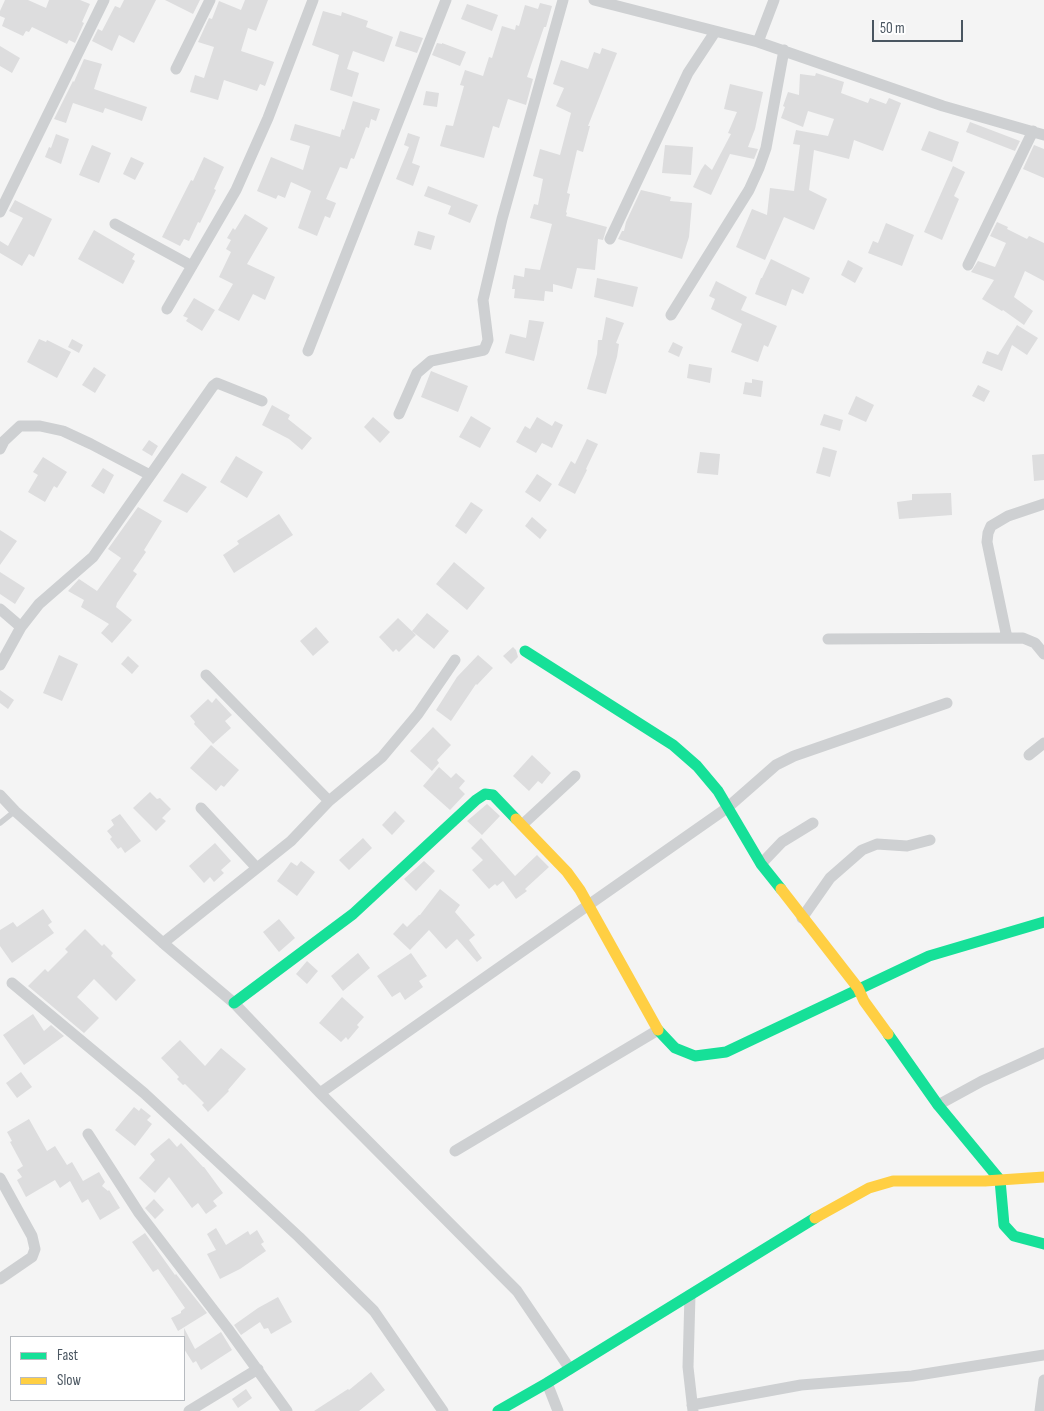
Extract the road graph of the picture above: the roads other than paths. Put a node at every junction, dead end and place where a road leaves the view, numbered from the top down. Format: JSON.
{"nodes":[{"id":1,"x":104,"y":0,"type":"edge"},
{"id":2,"x":210,"y":0,"type":"edge"},
{"id":3,"x":313,"y":0,"type":"edge"},
{"id":4,"x":446,"y":0,"type":"edge"},
{"id":5,"x":563,"y":0,"type":"edge"},
{"id":6,"x":594,"y":0,"type":"edge"},
{"id":7,"x":774,"y":0,"type":"edge"},
{"id":8,"x":715,"y":32,"type":"junction"},
{"id":9,"x":758,"y":42,"type":"junction"},
{"id":10,"x":784,"y":50,"type":"junction"},
{"id":11,"x":176,"y":69,"type":"dead end"},
{"id":12,"x":1039,"y":133,"type":"edge"},
{"id":13,"x":0,"y":212,"type":"edge"},
{"id":14,"x":115,"y":224,"type":"dead end"},
{"id":15,"x":610,"y":239,"type":"dead end"},
{"id":16,"x":192,"y":266,"type":"junction"},
{"id":17,"x":968,"y":266,"type":"dead end"},
{"id":18,"x":168,"y":309,"type":"dead end"},
{"id":19,"x":671,"y":315,"type":"dead end"},
{"id":20,"x":308,"y":351,"type":"dead end"},
{"id":21,"x":262,"y":401,"type":"dead end"},
{"id":22,"x":399,"y":414,"type":"dead end"},
{"id":23,"x":0,"y":449,"type":"edge"},
{"id":24,"x":150,"y":475,"type":"junction"},
{"id":25,"x":1044,"y":504,"type":"edge"},
{"id":26,"x":0,"y":609,"type":"edge"},
{"id":27,"x":21,"y":627,"type":"junction"},
{"id":28,"x":1008,"y":638,"type":"junction"},
{"id":29,"x":828,"y":639,"type":"dead end"},
{"id":30,"x":525,"y":651,"type":"dead end"},
{"id":31,"x":1044,"y":654,"type":"edge"},
{"id":32,"x":455,"y":660,"type":"dead end"},
{"id":33,"x":0,"y":664,"type":"edge"},
{"id":34,"x":206,"y":675,"type":"dead end"},
{"id":35,"x":947,"y":703,"type":"dead end"},
{"id":36,"x":1044,"y":744,"type":"edge"},
{"id":37,"x":1029,"y":755,"type":"dead end"},
{"id":38,"x":575,"y":776,"type":"dead end"},
{"id":39,"x":0,"y":795,"type":"edge"},
{"id":40,"x":329,"y":801,"type":"junction"},
{"id":41,"x":201,"y":808,"type":"dead end"},
{"id":42,"x":727,"y":808,"type":"junction"},
{"id":43,"x":16,"y":811,"type":"junction"},
{"id":44,"x":0,"y":823,"type":"edge"},
{"id":45,"x":813,"y":823,"type":"dead end"},
{"id":46,"x":522,"y":825,"type":"junction"},
{"id":47,"x":930,"y":840,"type":"dead end"},
{"id":48,"x":761,"y":864,"type":"junction"},
{"id":49,"x":256,"y":867,"type":"junction"},
{"id":50,"x":588,"y":906,"type":"junction"},
{"id":51,"x":802,"y":918,"type":"junction"},
{"id":52,"x":1044,"y":922,"type":"edge"},
{"id":53,"x":163,"y":943,"type":"junction"},
{"id":54,"x":12,"y":983,"type":"dead end"},
{"id":55,"x":858,"y":988,"type":"junction"},
{"id":56,"x":234,"y":1003,"type":"junction"},
{"id":57,"x":658,"y":1030,"type":"junction"},
{"id":58,"x":1044,"y":1053,"type":"edge"},
{"id":59,"x":320,"y":1093,"type":"junction"},
{"id":60,"x":938,"y":1105,"type":"junction"},
{"id":61,"x":88,"y":1134,"type":"dead end"},
{"id":62,"x":454,"y":1151,"type":"dead end"},
{"id":63,"x":1044,"y":1177,"type":"edge"},
{"id":64,"x":0,"y":1178,"type":"edge"},
{"id":65,"x":1000,"y":1180,"type":"junction"},
{"id":66,"x":1044,"y":1244,"type":"edge"},
{"id":67,"x":0,"y":1279,"type":"edge"},
{"id":68,"x":690,"y":1295,"type":"junction"},
{"id":69,"x":1044,"y":1355,"type":"edge"},
{"id":70,"x":258,"y":1369,"type":"junction"},
{"id":71,"x":570,"y":1369,"type":"junction"},
{"id":72,"x":1044,"y":1380,"type":"edge"},
{"id":73,"x":548,"y":1383,"type":"junction"},
{"id":74,"x":693,"y":1408,"type":"edge"},
{"id":75,"x":189,"y":1411,"type":"edge"},
{"id":76,"x":287,"y":1411,"type":"edge"},
{"id":77,"x":443,"y":1411,"type":"edge"},
{"id":78,"x":498,"y":1411,"type":"edge"},
{"id":79,"x":558,"y":1411,"type":"edge"},
{"id":80,"x":1040,"y":1411,"type":"edge"}],
"edges":[{"from":1,"to":13,"type":"street"},
{"from":2,"to":11,"type":"street"},
{"from":3,"to":16,"type":"street"},
{"from":4,"to":20,"type":"street"},
{"from":5,"to":22,"type":"street"},
{"from":6,"to":8,"type":"street"},
{"from":7,"to":9,"type":"street"},
{"from":8,"to":9,"type":"street"},
{"from":8,"to":15,"type":"street"},
{"from":9,"to":10,"type":"street"},
{"from":10,"to":12,"type":"street"},
{"from":10,"to":19,"type":"street"},
{"from":12,"to":17,"type":"street"},
{"from":14,"to":16,"type":"street"},
{"from":16,"to":18,"type":"street"},
{"from":21,"to":24,"type":"street"},
{"from":23,"to":24,"type":"street"},
{"from":24,"to":27,"type":"street"},
{"from":25,"to":28,"type":"street"},
{"from":26,"to":27,"type":"street"},
{"from":27,"to":33,"type":"street"},
{"from":28,"to":29,"type":"street"},
{"from":28,"to":31,"type":"street"},
{"from":30,"to":42,"type":"street"},
{"from":32,"to":40,"type":"street"},
{"from":34,"to":40,"type":"street"},
{"from":35,"to":42,"type":"street"},
{"from":36,"to":37,"type":"street"},
{"from":38,"to":46,"type":"street"},
{"from":39,"to":43,"type":"street"},
{"from":40,"to":49,"type":"street"},
{"from":41,"to":49,"type":"street"},
{"from":42,"to":48,"type":"street"},
{"from":42,"to":50,"type":"street"},
{"from":43,"to":44,"type":"lane"},
{"from":43,"to":53,"type":"street"},
{"from":45,"to":48,"type":"street"},
{"from":46,"to":50,"type":"street"},
{"from":46,"to":56,"type":"street"},
{"from":47,"to":51,"type":"street"},
{"from":48,"to":51,"type":"street"},
{"from":49,"to":53,"type":"street"},
{"from":50,"to":57,"type":"street"},
{"from":50,"to":59,"type":"street"},
{"from":51,"to":55,"type":"street"},
{"from":52,"to":55,"type":"street"},
{"from":53,"to":56,"type":"street"},
{"from":54,"to":77,"type":"street"},
{"from":55,"to":57,"type":"street"},
{"from":55,"to":60,"type":"street"},
{"from":56,"to":59,"type":"street"},
{"from":57,"to":62,"type":"street"},
{"from":58,"to":60,"type":"street"},
{"from":59,"to":71,"type":"street"},
{"from":60,"to":65,"type":"street"},
{"from":61,"to":70,"type":"street"},
{"from":63,"to":65,"type":"street"},
{"from":64,"to":67,"type":"street"},
{"from":65,"to":66,"type":"street"},
{"from":65,"to":68,"type":"street"},
{"from":68,"to":71,"type":"street"},
{"from":68,"to":74,"type":"street"},
{"from":69,"to":74,"type":"street"},
{"from":70,"to":75,"type":"street"},
{"from":70,"to":76,"type":"street"},
{"from":71,"to":73,"type":"street"},
{"from":72,"to":80,"type":"street"},
{"from":73,"to":78,"type":"street"},
{"from":73,"to":79,"type":"street"}]}
